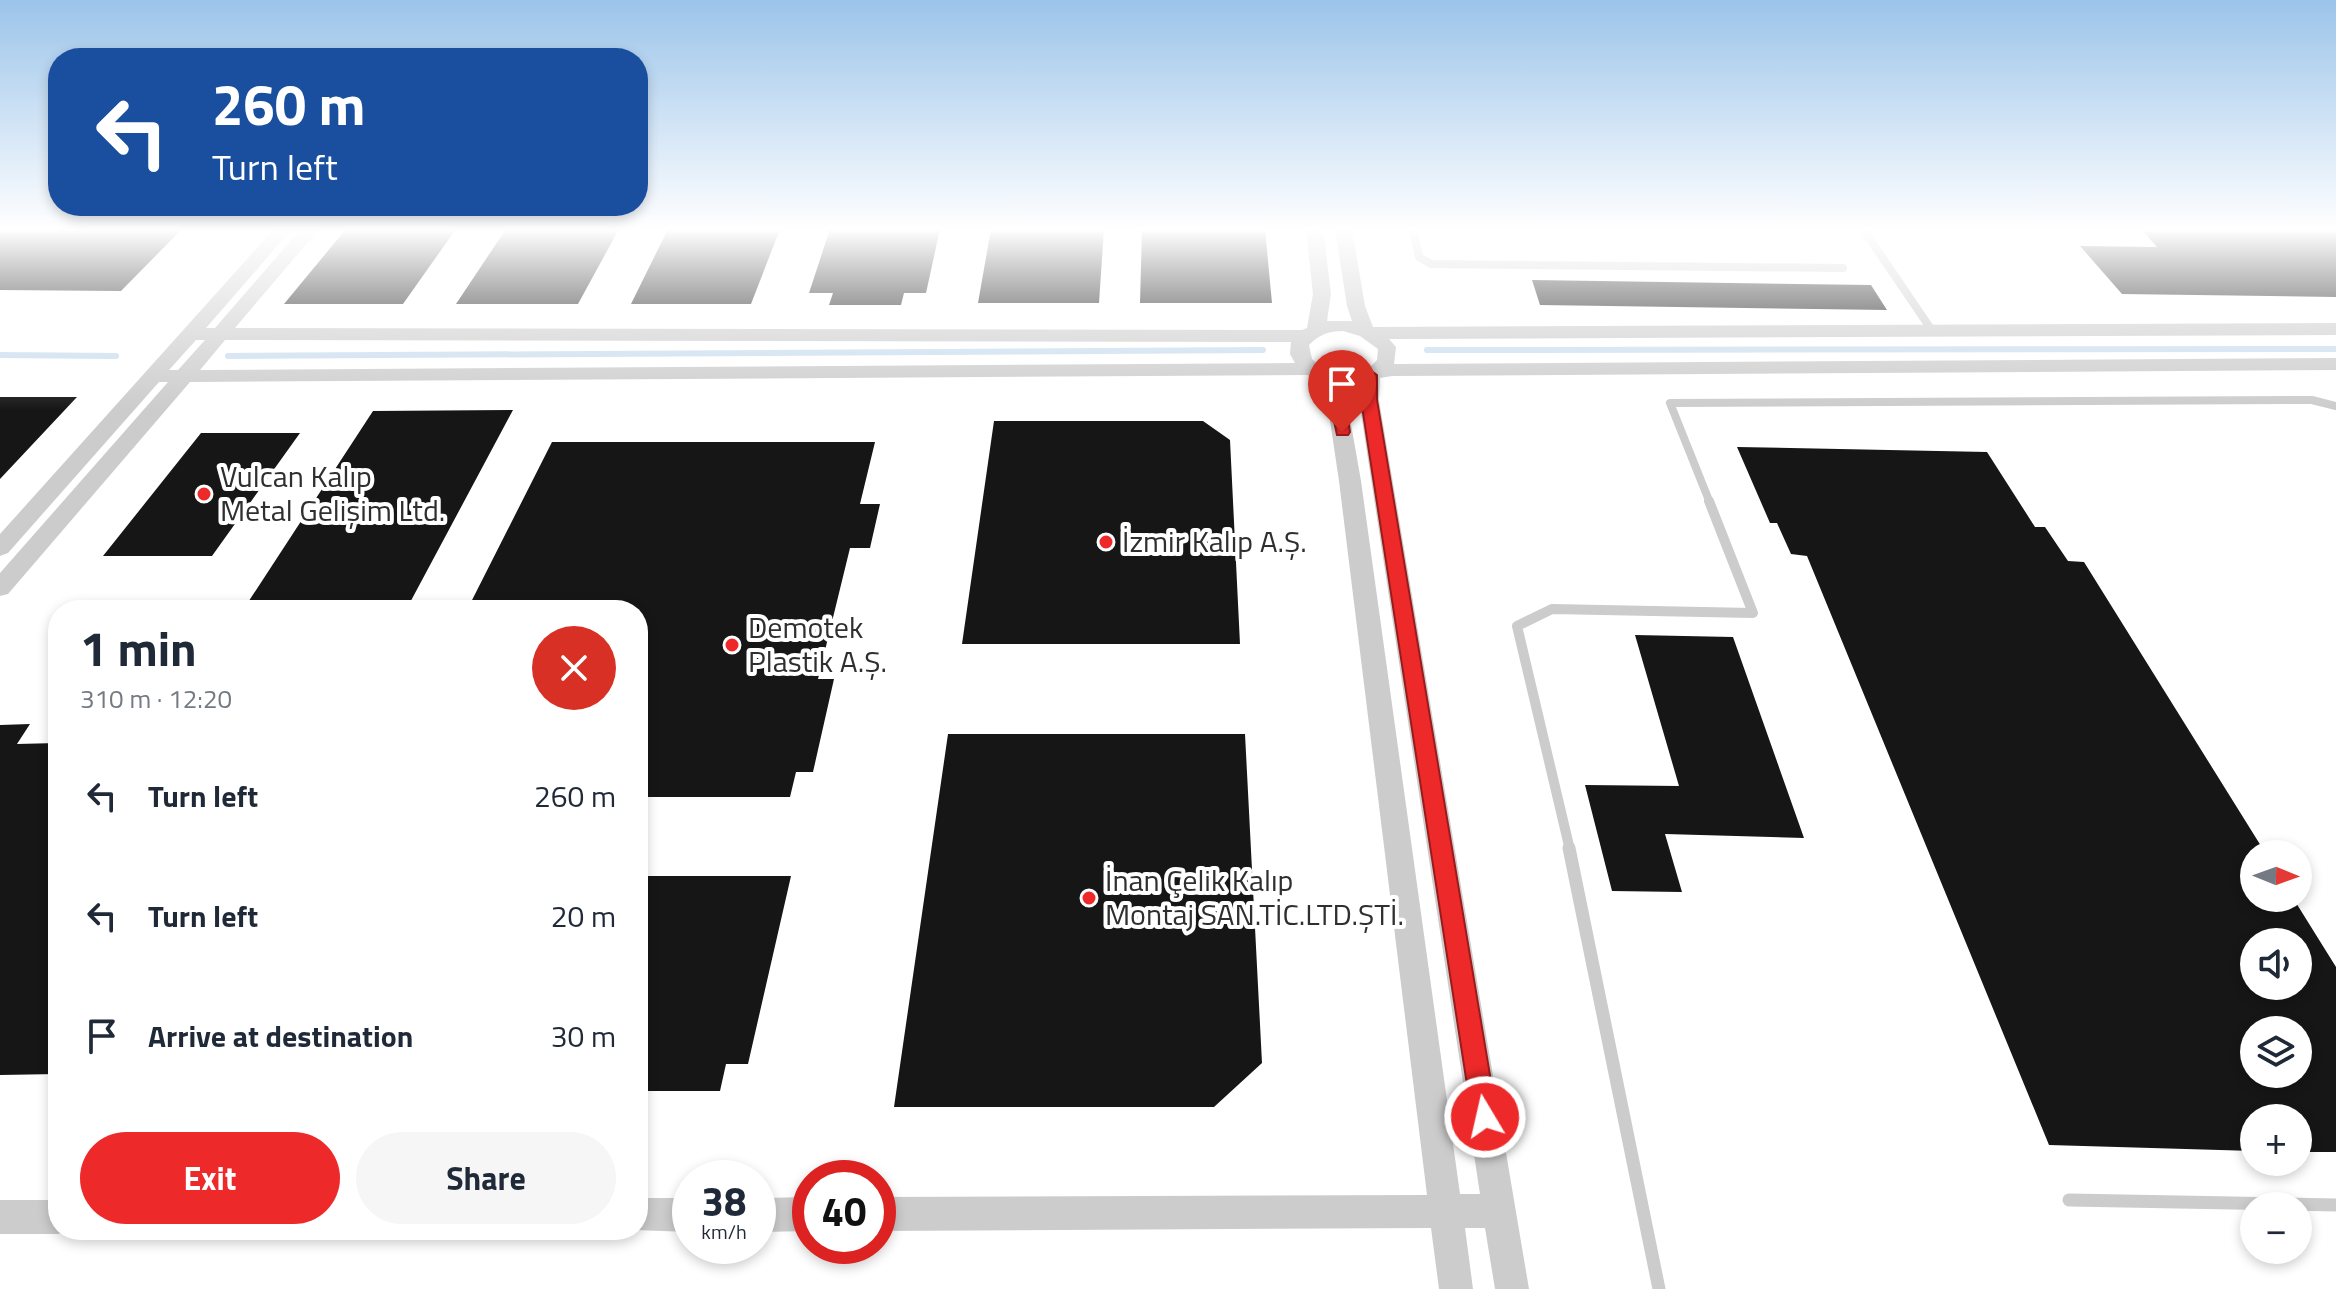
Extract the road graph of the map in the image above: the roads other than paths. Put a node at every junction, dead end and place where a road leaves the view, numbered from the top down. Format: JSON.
{"nodes":[{"id":1,"x":231,"y":289,"type":"edge"},
{"id":2,"x":259,"y":289,"type":"edge"},
{"id":3,"x":1321,"y":289,"type":"edge"},
{"id":4,"x":1353,"y":289,"type":"edge"},
{"id":5,"x":1904,"y":289,"type":"edge"},
{"id":6,"x":2336,"y":329,"type":"edge"},
{"id":7,"x":1368,"y":332,"type":"junction"},
{"id":8,"x":1933,"y":332,"type":"junction"},
{"id":9,"x":1311,"y":333,"type":"junction"},
{"id":10,"x":192,"y":334,"type":"junction"},
{"id":11,"x":219,"y":336,"type":"junction"},
{"id":12,"x":2336,"y":364,"type":"edge"},
{"id":13,"x":1316,"y":371,"type":"junction"},
{"id":14,"x":1374,"y":373,"type":"junction"},
{"id":15,"x":187,"y":375,"type":"junction"},
{"id":16,"x":154,"y":376,"type":"junction"},
{"id":17,"x":2336,"y":406,"type":"edge"},
{"id":18,"x":0,"y":548,"type":"edge"},
{"id":19,"x":0,"y":588,"type":"edge"},
{"id":20,"x":2069,"y":1200,"type":"dead end"},
{"id":21,"x":2336,"y":1205,"type":"edge"},
{"id":22,"x":1446,"y":1211,"type":"junction"},
{"id":23,"x":1500,"y":1211,"type":"junction"},
{"id":24,"x":896,"y":1214,"type":"edge"},
{"id":25,"x":648,"y":1215,"type":"edge"},
{"id":26,"x":672,"y":1215,"type":"edge"},
{"id":27,"x":0,"y":1217,"type":"edge"},
{"id":28,"x":48,"y":1217,"type":"edge"},
{"id":29,"x":1456,"y":1289,"type":"edge"},
{"id":30,"x":1512,"y":1289,"type":"edge"},
{"id":31,"x":1659,"y":1289,"type":"edge"}],
"edges":[{"from":1,"to":10,"type":"street"},
{"from":2,"to":11,"type":"street"},
{"from":3,"to":9,"type":"street"},
{"from":4,"to":7,"type":"street"},
{"from":5,"to":8,"type":"lane"},
{"from":6,"to":8,"type":"street"},
{"from":7,"to":8,"type":"street"},
{"from":7,"to":9,"type":"street"},
{"from":7,"to":14,"type":"street"},
{"from":9,"to":11,"type":"street"},
{"from":9,"to":13,"type":"street"},
{"from":10,"to":11,"type":"street"},
{"from":10,"to":16,"type":"street"},
{"from":11,"to":15,"type":"street"},
{"from":12,"to":14,"type":"street"},
{"from":13,"to":14,"type":"street"},
{"from":13,"to":15,"type":"street"},
{"from":13,"to":22,"type":"street"},
{"from":14,"to":23,"type":"street"},
{"from":15,"to":16,"type":"street"},
{"from":15,"to":19,"type":"street"},
{"from":16,"to":18,"type":"street"},
{"from":17,"to":31,"type":"lane"},
{"from":20,"to":21,"type":"lane"},
{"from":22,"to":23,"type":"street"},
{"from":22,"to":24,"type":"street"},
{"from":22,"to":29,"type":"street"},
{"from":23,"to":30,"type":"street"},
{"from":25,"to":26,"type":"street"},
{"from":27,"to":28,"type":"street"}]}
